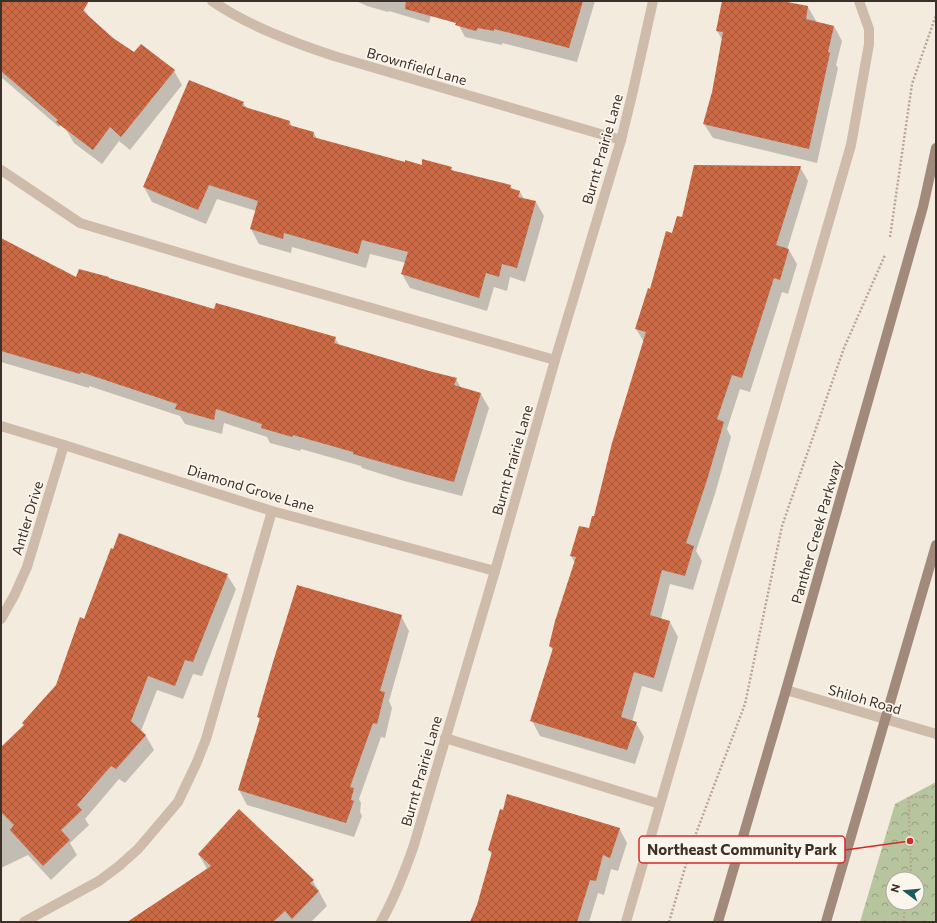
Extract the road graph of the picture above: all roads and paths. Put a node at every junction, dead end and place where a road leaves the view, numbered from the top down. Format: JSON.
{"nodes":[{"id":1,"x":212,"y":1,"type":"edge"},
{"id":2,"x":653,"y":1,"type":"edge"},
{"id":3,"x":859,"y":1,"type":"edge"},
{"id":4,"x":936,"y":15,"type":"edge"},
{"id":5,"x":621,"y":140,"type":"junction"},
{"id":6,"x":936,"y":148,"type":"edge"},
{"id":7,"x":1,"y":170,"type":"edge"},
{"id":8,"x":890,"y":239,"type":"dead end"},
{"id":9,"x":886,"y":254,"type":"dead end"},
{"id":10,"x":555,"y":360,"type":"junction"},
{"id":11,"x":1,"y":426,"type":"edge"},
{"id":12,"x":64,"y":445,"type":"junction"},
{"id":13,"x":272,"y":511,"type":"junction"},
{"id":14,"x":936,"y":545,"type":"edge"},
{"id":15,"x":495,"y":571,"type":"junction"},
{"id":16,"x":1,"y":619,"type":"edge"},
{"id":17,"x":786,"y":690,"type":"junction"},
{"id":18,"x":885,"y":719,"type":"junction"},
{"id":19,"x":936,"y":734,"type":"edge"},
{"id":20,"x":445,"y":738,"type":"junction"},
{"id":21,"x":936,"y":797,"type":"edge"},
{"id":22,"x":660,"y":804,"type":"junction"},
{"id":23,"x":911,"y":871,"type":"edge"},
{"id":24,"x":905,"y":911,"type":"edge"},
{"id":25,"x":24,"y":922,"type":"edge"},
{"id":26,"x":381,"y":922,"type":"edge"},
{"id":27,"x":626,"y":922,"type":"edge"},
{"id":28,"x":669,"y":922,"type":"edge"},
{"id":29,"x":718,"y":922,"type":"edge"},
{"id":30,"x":826,"y":922,"type":"edge"},
{"id":31,"x":903,"y":922,"type":"edge"}],
"edges":[{"from":1,"to":5,"type":"street","name":"Brownfield Lane"},
{"from":2,"to":5,"type":"street","name":"Burnt Prairie Lane"},
{"from":3,"to":22,"type":"street"},
{"from":4,"to":8,"type":"path"},
{"from":5,"to":10,"type":"street","name":"Burnt Prairie Lane"},
{"from":6,"to":17,"type":"main road","name":"Panther Creek Parkway"},
{"from":7,"to":10,"type":"street"},
{"from":9,"to":28,"type":"path"},
{"from":10,"to":15,"type":"street","name":"Burnt Prairie Lane"},
{"from":11,"to":12,"type":"street","name":"Diamond Grove Lane"},
{"from":12,"to":13,"type":"street","name":"Diamond Grove Lane"},
{"from":12,"to":16,"type":"street","name":"Antler Drive"},
{"from":13,"to":15,"type":"street","name":"Diamond Grove Lane"},
{"from":13,"to":25,"type":"street"},
{"from":14,"to":18,"type":"main road"},
{"from":15,"to":20,"type":"street","name":"Burnt Prairie Lane"},
{"from":17,"to":18,"type":"street","name":"Shiloh Road"},
{"from":17,"to":29,"type":"main road","name":"Panther Creek Parkway"},
{"from":18,"to":19,"type":"street","name":"Shiloh Road"},
{"from":18,"to":30,"type":"main road"},
{"from":20,"to":22,"type":"street"},
{"from":20,"to":26,"type":"street","name":"Burnt Prairie Lane"},
{"from":21,"to":23,"type":"path"},
{"from":22,"to":27,"type":"street"},
{"from":24,"to":31,"type":"path"}]}
